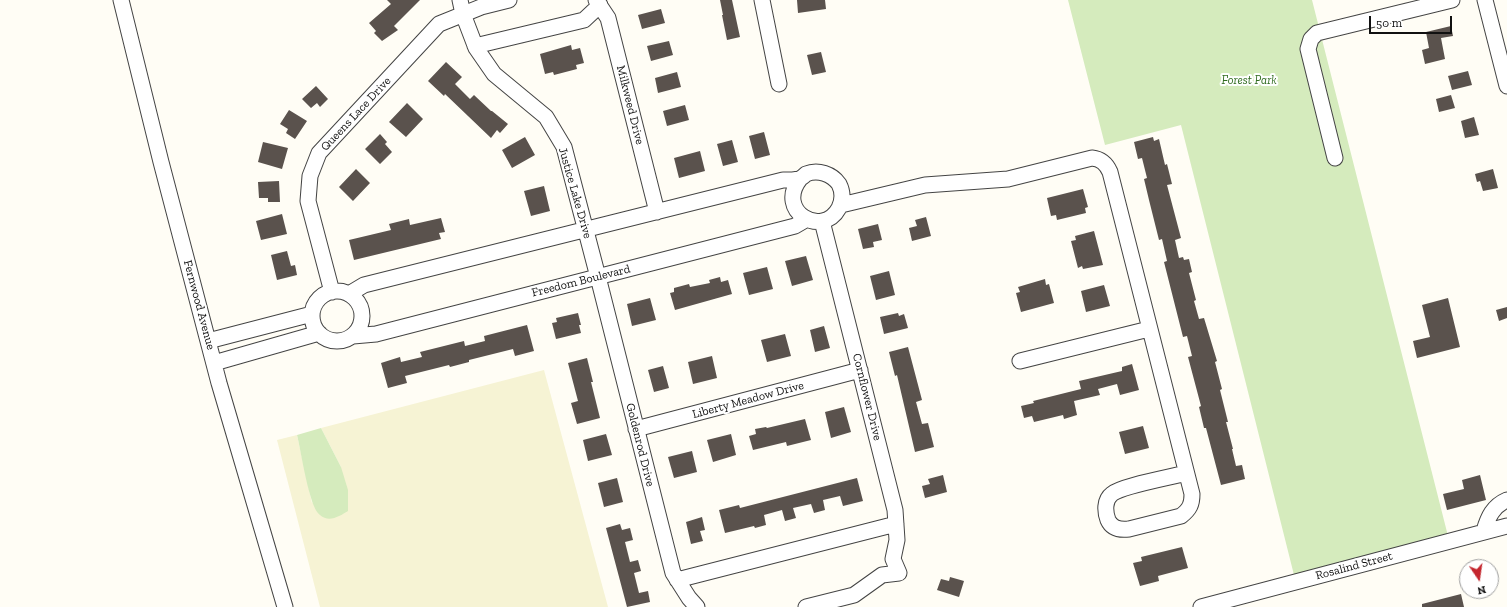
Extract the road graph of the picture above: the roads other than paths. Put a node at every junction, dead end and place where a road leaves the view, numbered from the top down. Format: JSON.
{"nodes":[{"id":1,"x":121,"y":0,"type":"edge"},
{"id":2,"x":509,"y":0,"type":"edge"},
{"id":3,"x":762,"y":0,"type":"edge"},
{"id":4,"x":1452,"y":0,"type":"edge"},
{"id":5,"x":1485,"y":0,"type":"edge"},
{"id":6,"x":598,"y":2,"type":"edge"},
{"id":7,"x":462,"y":7,"type":"edge"},
{"id":8,"x":475,"y":46,"type":"junction"},
{"id":9,"x":779,"y":84,"type":"dead end"},
{"id":10,"x":1507,"y":86,"type":"edge"},
{"id":11,"x":1335,"y":158,"type":"dead end"},
{"id":12,"x":800,"y":179,"type":"junction"},
{"id":13,"x":841,"y":205,"type":"junction"},
{"id":14,"x":657,"y":212,"type":"junction"},
{"id":15,"x":807,"y":219,"type":"junction"},
{"id":16,"x":822,"y":221,"type":"junction"},
{"id":17,"x":585,"y":230,"type":"junction"},
{"id":18,"x":598,"y":277,"type":"junction"},
{"id":19,"x":332,"y":292,"type":"junction"},
{"id":20,"x":349,"y":294,"type":"junction"},
{"id":21,"x":312,"y":314,"type":"junction"},
{"id":22,"x":1149,"y":329,"type":"junction"},
{"id":23,"x":319,"y":332,"type":"junction"},
{"id":24,"x":352,"y":336,"type":"junction"},
{"id":25,"x":208,"y":341,"type":"junction"},
{"id":26,"x":1020,"y":360,"type":"dead end"},
{"id":27,"x":214,"y":363,"type":"junction"},
{"id":28,"x":860,"y":370,"type":"junction"},
{"id":29,"x":636,"y":429,"type":"junction"},
{"id":30,"x":1186,"y":473,"type":"junction"},
{"id":31,"x":1507,"y":500,"type":"edge"},
{"id":32,"x":896,"y":524,"type":"junction"},
{"id":33,"x":1507,"y":526,"type":"edge"},
{"id":34,"x":1484,"y":531,"type":"junction"},
{"id":35,"x":677,"y":580,"type":"junction"},
{"id":36,"x":285,"y":607,"type":"edge"},
{"id":37,"x":697,"y":607,"type":"edge"},
{"id":38,"x":806,"y":607,"type":"edge"},
{"id":39,"x":1201,"y":607,"type":"edge"}],
"edges":[{"from":1,"to":25,"type":"street","name":"Fernwood Avenue"},
{"from":2,"to":7,"type":"street","name":"Queens Lace Drive"},
{"from":3,"to":9,"type":"street"},
{"from":4,"to":11,"type":"street"},
{"from":5,"to":10,"type":"street"},
{"from":6,"to":8,"type":"street"},
{"from":6,"to":14,"type":"street","name":"Milkweed Drive"},
{"from":7,"to":8,"type":"street","name":"Justice Lake Drive"},
{"from":7,"to":19,"type":"street","name":"Queens Lace Drive"},
{"from":8,"to":17,"type":"street","name":"Justice Lake Drive"},
{"from":12,"to":13,"type":"street"},
{"from":12,"to":14,"type":"street"},
{"from":12,"to":15,"type":"street"},
{"from":13,"to":16,"type":"street"},
{"from":13,"to":22,"type":"street"},
{"from":14,"to":17,"type":"street"},
{"from":15,"to":16,"type":"street"},
{"from":15,"to":18,"type":"street","name":"Freedom Boulevard"},
{"from":16,"to":28,"type":"street","name":"Cornflower Drive"},
{"from":17,"to":18,"type":"street","name":"Justice Lake Drive"},
{"from":17,"to":20,"type":"street"},
{"from":18,"to":24,"type":"street","name":"Freedom Boulevard"},
{"from":18,"to":29,"type":"street","name":"Goldenrod Drive"},
{"from":19,"to":20,"type":"street"},
{"from":19,"to":21,"type":"street"},
{"from":20,"to":24,"type":"street"},
{"from":21,"to":23,"type":"street"},
{"from":21,"to":25,"type":"street"},
{"from":22,"to":26,"type":"street"},
{"from":22,"to":30,"type":"street"},
{"from":23,"to":24,"type":"street"},
{"from":23,"to":27,"type":"street"},
{"from":25,"to":27,"type":"street","name":"Fernwood Avenue"},
{"from":27,"to":36,"type":"street","name":"Fernwood Avenue"},
{"from":28,"to":29,"type":"street","name":"Liberty Meadow Drive"},
{"from":28,"to":32,"type":"street","name":"Cornflower Drive"},
{"from":29,"to":35,"type":"street","name":"Goldenrod Drive"},
{"from":30,"to":30,"type":"street"},
{"from":31,"to":34,"type":"street"},
{"from":32,"to":35,"type":"street"},
{"from":32,"to":38,"type":"street","name":"Cornflower Drive"},
{"from":33,"to":34,"type":"street","name":"Rosalind Street"},
{"from":34,"to":39,"type":"street","name":"Rosalind Street"},
{"from":35,"to":37,"type":"street","name":"Goldenrod Drive"}]}
